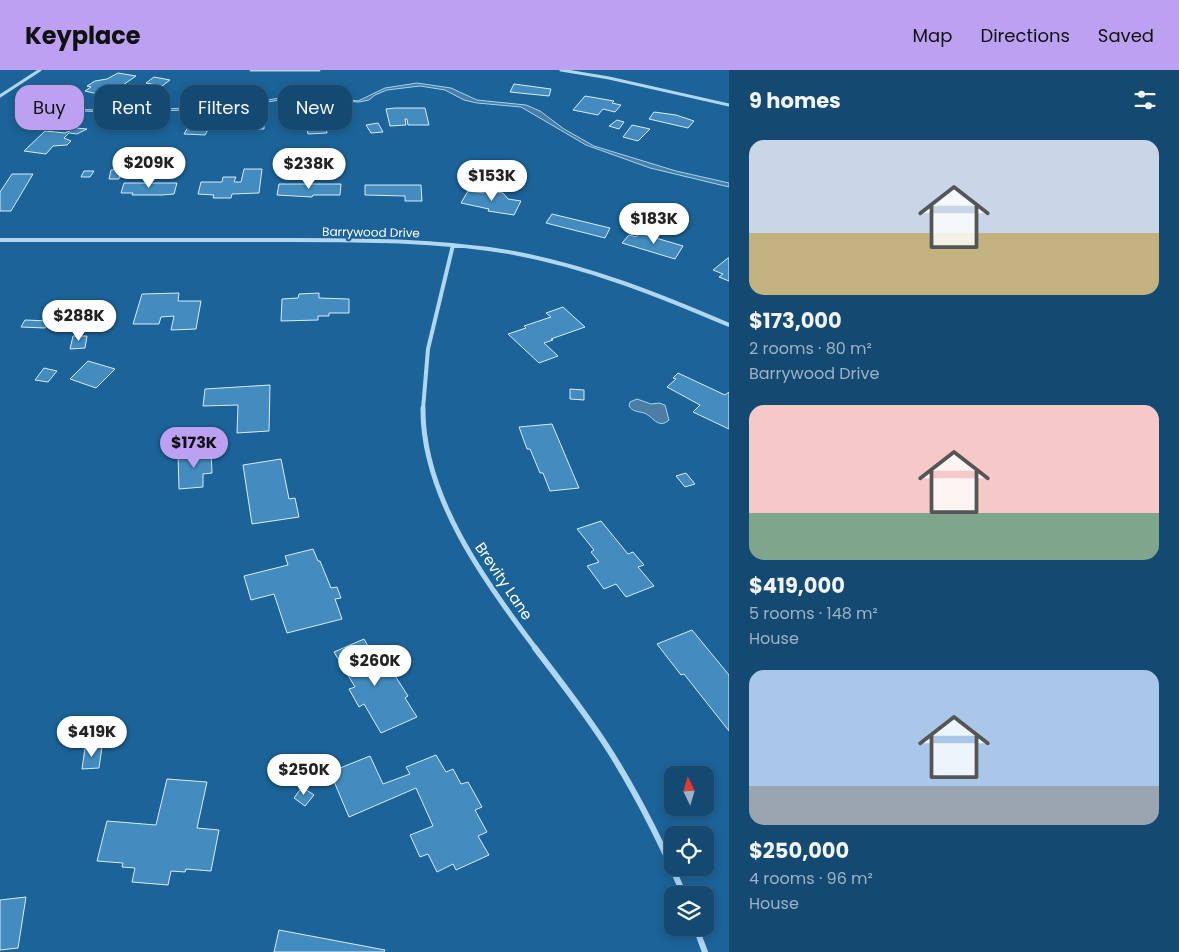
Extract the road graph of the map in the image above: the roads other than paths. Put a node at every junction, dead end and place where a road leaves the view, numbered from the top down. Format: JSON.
{"nodes":[{"id":1,"x":40,"y":70,"type":"edge"},
{"id":2,"x":251,"y":70,"type":"edge"},
{"id":3,"x":319,"y":70,"type":"edge"},
{"id":4,"x":562,"y":70,"type":"edge"},
{"id":5,"x":0,"y":96,"type":"edge"},
{"id":6,"x":729,"y":105,"type":"edge"},
{"id":7,"x":0,"y":240,"type":"edge"},
{"id":8,"x":453,"y":245,"type":"junction"},
{"id":9,"x":729,"y":325,"type":"edge"},
{"id":10,"x":680,"y":886,"type":"edge"},
{"id":11,"x":699,"y":936,"type":"edge"},
{"id":12,"x":705,"y":952,"type":"edge"}],
"edges":[{"from":1,"to":5,"type":"street"},
{"from":2,"to":3,"type":"street"},
{"from":4,"to":6,"type":"street"},
{"from":7,"to":8,"type":"street","name":"Barrywood Drive"},
{"from":8,"to":9,"type":"street","name":"Barrywood Drive"},
{"from":8,"to":10,"type":"street","name":"Brevity Lane"},
{"from":11,"to":12,"type":"street"}]}
